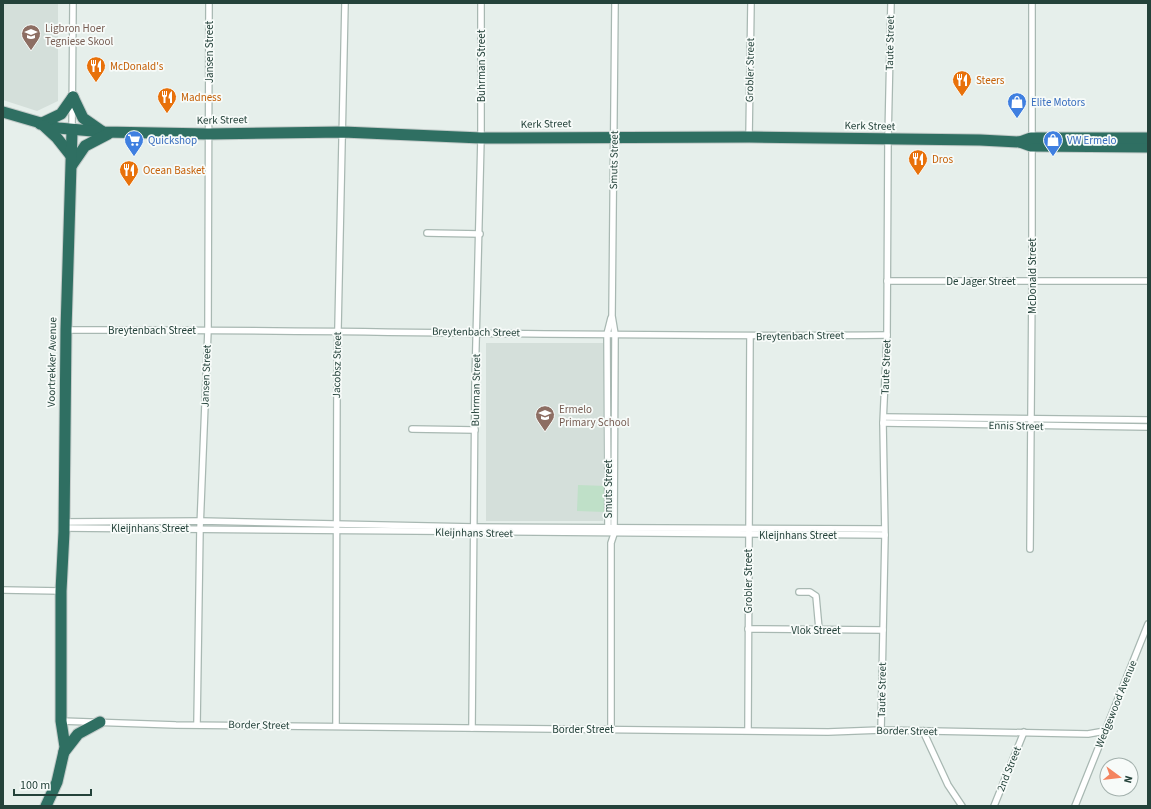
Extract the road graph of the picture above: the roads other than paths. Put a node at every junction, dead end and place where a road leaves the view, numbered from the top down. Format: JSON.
{"nodes":[{"id":1,"x":74,"y":3,"type":"edge"},
{"id":2,"x":209,"y":3,"type":"edge"},
{"id":3,"x":345,"y":3,"type":"edge"},
{"id":4,"x":481,"y":3,"type":"edge"},
{"id":5,"x":615,"y":3,"type":"edge"},
{"id":6,"x":751,"y":3,"type":"edge"},
{"id":7,"x":891,"y":3,"type":"edge"},
{"id":8,"x":1032,"y":3,"type":"edge"},
{"id":9,"x":73,"y":97,"type":"junction"},
{"id":10,"x":3,"y":112,"type":"edge"},
{"id":11,"x":42,"y":124,"type":"junction"},
{"id":12,"x":72,"y":131,"type":"junction"},
{"id":13,"x":343,"y":132,"type":"junction"},
{"id":14,"x":108,"y":133,"type":"junction"},
{"id":15,"x":208,"y":134,"type":"junction"},
{"id":16,"x":614,"y":136,"type":"junction"},
{"id":17,"x":749,"y":137,"type":"junction"},
{"id":18,"x":481,"y":138,"type":"junction"},
{"id":19,"x":1148,"y":138,"type":"edge"},
{"id":20,"x":888,"y":139,"type":"junction"},
{"id":21,"x":1031,"y":142,"type":"junction"},
{"id":22,"x":1148,"y":147,"type":"edge"},
{"id":23,"x":71,"y":162,"type":"junction"},
{"id":24,"x":427,"y":233,"type":"dead end"},
{"id":25,"x":480,"y":234,"type":"junction"},
{"id":26,"x":887,"y":281,"type":"junction"},
{"id":27,"x":1032,"y":281,"type":"junction"},
{"id":28,"x":1148,"y":281,"type":"edge"},
{"id":29,"x":612,"y":316,"type":"junction"},
{"id":30,"x":66,"y":330,"type":"junction"},
{"id":31,"x":208,"y":330,"type":"junction"},
{"id":32,"x":338,"y":330,"type":"junction"},
{"id":33,"x":477,"y":332,"type":"junction"},
{"id":34,"x":607,"y":334,"type":"junction"},
{"id":35,"x":615,"y":334,"type":"junction"},
{"id":36,"x":887,"y":335,"type":"junction"},
{"id":37,"x":750,"y":336,"type":"junction"},
{"id":38,"x":884,"y":420,"type":"junction"},
{"id":39,"x":1030,"y":420,"type":"junction"},
{"id":40,"x":1148,"y":420,"type":"edge"},
{"id":41,"x":1030,"y":426,"type":"junction"},
{"id":42,"x":1148,"y":427,"type":"edge"},
{"id":43,"x":412,"y":429,"type":"dead end"},
{"id":44,"x":475,"y":430,"type":"junction"},
{"id":45,"x":201,"y":521,"type":"junction"},
{"id":46,"x":336,"y":524,"type":"junction"},
{"id":47,"x":63,"y":525,"type":"junction"},
{"id":48,"x":200,"y":528,"type":"junction"},
{"id":49,"x":884,"y":529,"type":"junction"},
{"id":50,"x":474,"y":530,"type":"junction"},
{"id":51,"x":336,"y":531,"type":"junction"},
{"id":52,"x":611,"y":531,"type":"junction"},
{"id":53,"x":749,"y":532,"type":"junction"},
{"id":54,"x":885,"y":536,"type":"junction"},
{"id":55,"x":1030,"y":549,"type":"dead end"},
{"id":56,"x":3,"y":590,"type":"edge"},
{"id":57,"x":61,"y":591,"type":"junction"},
{"id":58,"x":798,"y":592,"type":"dead end"},
{"id":59,"x":1148,"y":624,"type":"edge"},
{"id":60,"x":748,"y":629,"type":"junction"},
{"id":61,"x":818,"y":630,"type":"junction"},
{"id":62,"x":883,"y":630,"type":"junction"},
{"id":63,"x":62,"y":721,"type":"junction"},
{"id":64,"x":100,"y":722,"type":"junction"},
{"id":65,"x":197,"y":724,"type":"junction"},
{"id":66,"x":336,"y":726,"type":"junction"},
{"id":67,"x":472,"y":728,"type":"junction"},
{"id":68,"x":611,"y":729,"type":"junction"},
{"id":69,"x":748,"y":730,"type":"junction"},
{"id":70,"x":881,"y":730,"type":"junction"},
{"id":71,"x":923,"y":731,"type":"junction"},
{"id":72,"x":1105,"y":731,"type":"junction"},
{"id":73,"x":1024,"y":732,"type":"junction"},
{"id":74,"x":64,"y":752,"type":"junction"},
{"id":75,"x":46,"y":806,"type":"edge"},
{"id":76,"x":962,"y":806,"type":"edge"},
{"id":77,"x":994,"y":806,"type":"edge"},
{"id":78,"x":1075,"y":806,"type":"edge"}],
"edges":[{"from":1,"to":9,"type":"street","name":"Voortrekker Avenue"},
{"from":2,"to":15,"type":"street","name":"Jansen Street"},
{"from":3,"to":13,"type":"street","name":"Jacobsz Street"},
{"from":4,"to":18,"type":"street","name":"Buhrman Street"},
{"from":5,"to":16,"type":"street","name":"Smuts Street"},
{"from":6,"to":17,"type":"street","name":"Grobler Street"},
{"from":7,"to":20,"type":"street","name":"Taute Street"},
{"from":8,"to":21,"type":"street","name":"McDonald Street"},
{"from":9,"to":11,"type":"highway"},
{"from":9,"to":12,"type":"street","name":"Voortrekker Avenue"},
{"from":9,"to":14,"type":"highway"},
{"from":10,"to":11,"type":"highway","name":"Kerk Street"},
{"from":11,"to":12,"type":"highway","name":"Kerk Street"},
{"from":11,"to":23,"type":"highway"},
{"from":12,"to":14,"type":"highway","name":"Kerk Street"},
{"from":12,"to":23,"type":"highway","name":"Voortrekker Avenue"},
{"from":13,"to":15,"type":"highway","name":"Kerk Street"},
{"from":13,"to":18,"type":"highway","name":"Kerk Street"},
{"from":13,"to":32,"type":"street","name":"Jacobsz Street"},
{"from":14,"to":15,"type":"highway","name":"Kerk Street"},
{"from":14,"to":23,"type":"highway"},
{"from":15,"to":31,"type":"street","name":"Jansen Street"},
{"from":16,"to":17,"type":"highway","name":"Kerk Street"},
{"from":16,"to":18,"type":"highway","name":"Kerk Street"},
{"from":16,"to":29,"type":"street","name":"Smuts Street"},
{"from":17,"to":20,"type":"highway","name":"Kerk Street"},
{"from":18,"to":25,"type":"street","name":"Buhrman Street"},
{"from":19,"to":21,"type":"highway","name":"Kerk Street"},
{"from":20,"to":21,"type":"highway","name":"Kerk Street"},
{"from":20,"to":26,"type":"street","name":"Taute Street"},
{"from":21,"to":22,"type":"highway","name":"Kerk Street"},
{"from":21,"to":27,"type":"street","name":"McDonald Street"},
{"from":23,"to":30,"type":"highway","name":"Voortrekker Avenue"},
{"from":24,"to":25,"type":"street"},
{"from":25,"to":33,"type":"street","name":"Buhrman Street"},
{"from":26,"to":27,"type":"street","name":"De Jager Street"},
{"from":26,"to":36,"type":"street","name":"Taute Street"},
{"from":27,"to":28,"type":"street","name":"De Jager Street"},
{"from":27,"to":39,"type":"street","name":"McDonald Street"},
{"from":29,"to":34,"type":"street","name":"Smuts Street"},
{"from":29,"to":35,"type":"street","name":"Smuts Street"},
{"from":30,"to":31,"type":"street","name":"Breytenbach Street"},
{"from":30,"to":47,"type":"highway","name":"Voortrekker Avenue"},
{"from":31,"to":32,"type":"street","name":"Breytenbach Street"},
{"from":31,"to":45,"type":"street","name":"Jansen Street"},
{"from":32,"to":33,"type":"street","name":"Breytenbach Street"},
{"from":32,"to":46,"type":"street","name":"Jacobsz Street"},
{"from":33,"to":34,"type":"street","name":"Breytenbach Street"},
{"from":33,"to":44,"type":"street","name":"Buhrman Street"},
{"from":34,"to":35,"type":"street","name":"Breytenbach Street"},
{"from":34,"to":52,"type":"street","name":"Smuts Street"},
{"from":35,"to":37,"type":"street","name":"Breytenbach Street"},
{"from":35,"to":52,"type":"street","name":"Smuts Street"},
{"from":36,"to":37,"type":"street","name":"Breytenbach Street"},
{"from":36,"to":38,"type":"street","name":"Taute Street"},
{"from":37,"to":53,"type":"street","name":"Grobler Street"},
{"from":38,"to":39,"type":"street","name":"Ennis Street"},
{"from":38,"to":41,"type":"street","name":"Ennis Street"},
{"from":38,"to":49,"type":"street","name":"Taute Street"},
{"from":39,"to":40,"type":"street","name":"Ennis Street"},
{"from":39,"to":41,"type":"street","name":"McDonald Street"},
{"from":41,"to":42,"type":"street","name":"Ennis Street"},
{"from":41,"to":55,"type":"street","name":"McDonald Street"},
{"from":43,"to":44,"type":"street"},
{"from":44,"to":50,"type":"street","name":"Buhrman Street"},
{"from":45,"to":46,"type":"street","name":"Kleijnhans Street"},
{"from":45,"to":47,"type":"street","name":"Kleijnhans Street"},
{"from":45,"to":48,"type":"street","name":"Jansen Street"},
{"from":46,"to":50,"type":"street","name":"Kleijnhans Street"},
{"from":46,"to":51,"type":"street","name":"Jacobsz Street"},
{"from":47,"to":48,"type":"street","name":"Kleijnhans Street"},
{"from":47,"to":57,"type":"highway","name":"Voortrekker Avenue"},
{"from":48,"to":51,"type":"street","name":"Kleijnhans Street"},
{"from":48,"to":65,"type":"street","name":"Jansen Street"},
{"from":49,"to":53,"type":"street","name":"Kleijnhans Street"},
{"from":49,"to":54,"type":"street","name":"Taute Street"},
{"from":50,"to":51,"type":"street","name":"Kleijnhans Street"},
{"from":50,"to":52,"type":"street","name":"Kleijnhans Street"},
{"from":50,"to":67,"type":"street","name":"Buhrman Street"},
{"from":51,"to":66,"type":"street","name":"Jacobsz Street"},
{"from":52,"to":53,"type":"street","name":"Kleijnhans Street"},
{"from":52,"to":68,"type":"street","name":"Smuts Street"},
{"from":53,"to":54,"type":"street","name":"Kleijnhans Street"},
{"from":53,"to":60,"type":"street","name":"Grobler Street"},
{"from":54,"to":62,"type":"street","name":"Taute Street"},
{"from":56,"to":57,"type":"street"},
{"from":57,"to":63,"type":"highway","name":"Voortrekker Avenue"},
{"from":58,"to":61,"type":"street"},
{"from":59,"to":72,"type":"street","name":"Wedgewood Avenue"},
{"from":60,"to":61,"type":"street","name":"Vlok Street"},
{"from":60,"to":69,"type":"street","name":"Grobler Street"},
{"from":61,"to":62,"type":"street","name":"Vlok Street"},
{"from":62,"to":70,"type":"street","name":"Taute Street"},
{"from":63,"to":64,"type":"street","name":"Border Street"},
{"from":63,"to":74,"type":"highway","name":"Voortrekker Avenue"},
{"from":64,"to":65,"type":"street","name":"Border Street"},
{"from":64,"to":74,"type":"highway"},
{"from":65,"to":66,"type":"street","name":"Border Street"},
{"from":66,"to":67,"type":"street","name":"Border Street"},
{"from":67,"to":68,"type":"street","name":"Border Street"},
{"from":68,"to":69,"type":"street","name":"Border Street"},
{"from":69,"to":70,"type":"street","name":"Border Street"},
{"from":70,"to":71,"type":"street","name":"Border Street"},
{"from":71,"to":73,"type":"street","name":"Border Street"},
{"from":71,"to":76,"type":"street"},
{"from":72,"to":73,"type":"street","name":"Border Street"},
{"from":72,"to":78,"type":"street","name":"Wedgewood Avenue"},
{"from":73,"to":77,"type":"street","name":"2nd Street"},
{"from":74,"to":75,"type":"highway"}]}
